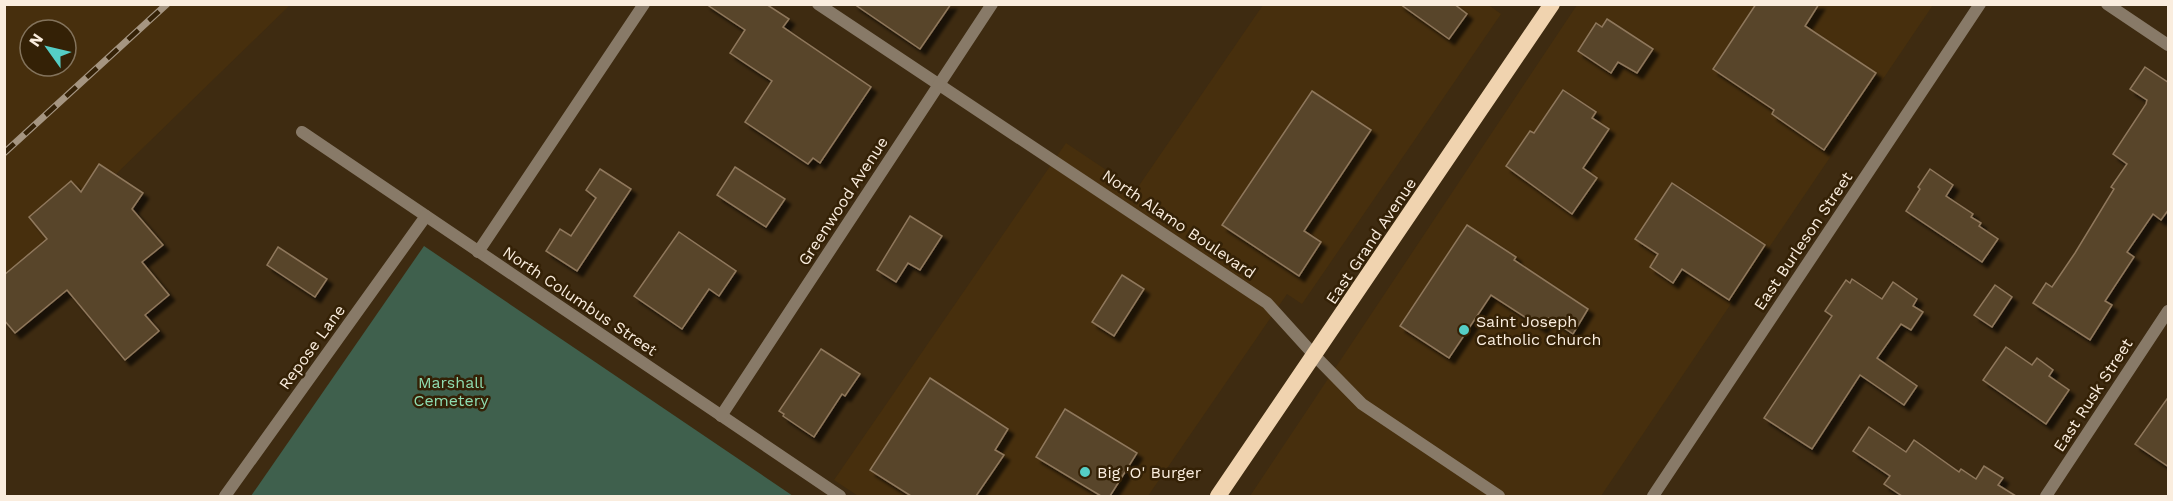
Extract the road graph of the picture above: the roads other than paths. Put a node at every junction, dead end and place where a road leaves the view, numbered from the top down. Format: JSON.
{"nodes":[{"id":1,"x":644,"y":4,"type":"edge"},
{"id":2,"x":818,"y":4,"type":"edge"},
{"id":3,"x":992,"y":4,"type":"edge"},
{"id":4,"x":1552,"y":4,"type":"edge"},
{"id":5,"x":1980,"y":4,"type":"edge"},
{"id":6,"x":2107,"y":4,"type":"edge"},
{"id":7,"x":2169,"y":45,"type":"edge"},
{"id":8,"x":939,"y":84,"type":"junction"},
{"id":9,"x":302,"y":132,"type":"dead end"},
{"id":10,"x":426,"y":216,"type":"junction"},
{"id":11,"x":478,"y":252,"type":"junction"},
{"id":12,"x":2169,"y":311,"type":"edge"},
{"id":13,"x":1315,"y":356,"type":"junction"},
{"id":14,"x":722,"y":416,"type":"junction"},
{"id":15,"x":225,"y":496,"type":"edge"},
{"id":16,"x":840,"y":496,"type":"edge"},
{"id":17,"x":1218,"y":496,"type":"edge"},
{"id":18,"x":1499,"y":496,"type":"edge"},
{"id":19,"x":1653,"y":496,"type":"edge"},
{"id":20,"x":2046,"y":496,"type":"edge"}],
"edges":[{"from":1,"to":11,"type":"street"},
{"from":2,"to":8,"type":"street","name":"North Alamo Boulevard"},
{"from":3,"to":8,"type":"street","name":"Greenwood Avenue"},
{"from":4,"to":13,"type":"highway","name":"East Grand Avenue"},
{"from":5,"to":19,"type":"street","name":"East Burleson Street"},
{"from":6,"to":7,"type":"street"},
{"from":8,"to":13,"type":"street","name":"North Alamo Boulevard"},
{"from":8,"to":14,"type":"street","name":"Greenwood Avenue"},
{"from":9,"to":10,"type":"street","name":"North Columbus Street"},
{"from":10,"to":11,"type":"street","name":"North Columbus Street"},
{"from":10,"to":15,"type":"street","name":"Repose Lane"},
{"from":11,"to":14,"type":"street","name":"North Columbus Street"},
{"from":12,"to":20,"type":"street","name":"East Rusk Street"},
{"from":13,"to":17,"type":"highway","name":"East Grand Avenue"},
{"from":13,"to":18,"type":"street","name":"North Alamo Boulevard"},
{"from":14,"to":16,"type":"street","name":"North Columbus Street"}]}
